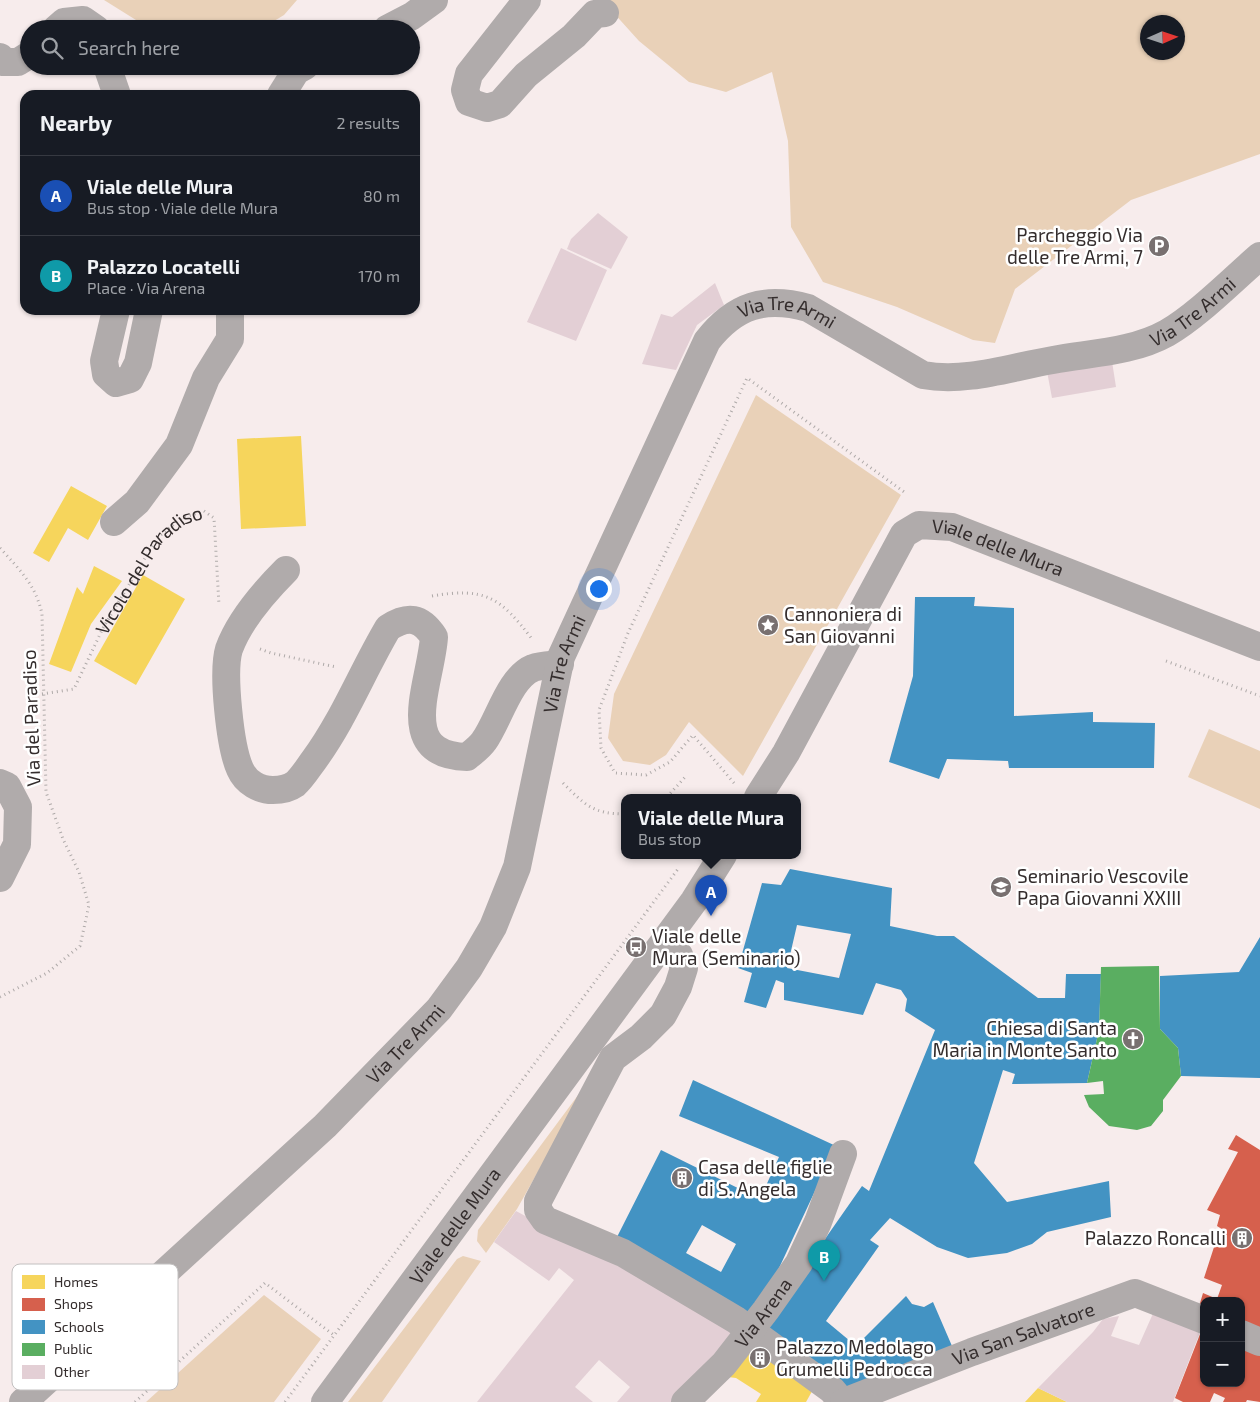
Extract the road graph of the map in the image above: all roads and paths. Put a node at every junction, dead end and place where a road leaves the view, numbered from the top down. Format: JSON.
{"nodes":[{"id":1,"x":434,"y":0,"type":"edge"},
{"id":2,"x":527,"y":0,"type":"edge"},
{"id":3,"x":606,"y":13,"type":"dead end"},
{"id":4,"x":404,"y":20,"type":"edge"},
{"id":5,"x":0,"y":58,"type":"edge"},
{"id":6,"x":20,"y":61,"type":"edge"},
{"id":7,"x":110,"y":75,"type":"edge"},
{"id":8,"x":294,"y":75,"type":"edge"},
{"id":9,"x":114,"y":90,"type":"edge"},
{"id":10,"x":284,"y":90,"type":"edge"},
{"id":11,"x":1260,"y":256,"type":"edge"},
{"id":12,"x":115,"y":315,"type":"edge"},
{"id":13,"x":148,"y":315,"type":"edge"},
{"id":14,"x":230,"y":315,"type":"edge"},
{"id":15,"x":907,"y":494,"type":"junction"},
{"id":16,"x":916,"y":496,"type":"dead end"},
{"id":17,"x":902,"y":503,"type":"dead end"},
{"id":18,"x":114,"y":522,"type":"dead end"},
{"id":19,"x":0,"y":548,"type":"edge"},
{"id":20,"x":286,"y":570,"type":"dead end"},
{"id":21,"x":427,"y":597,"type":"dead end"},
{"id":22,"x":235,"y":638,"type":"junction"},
{"id":23,"x":1260,"y":647,"type":"edge"},
{"id":24,"x":561,"y":660,"type":"junction"},
{"id":25,"x":1166,"y":661,"type":"dead end"},
{"id":26,"x":339,"y":667,"type":"dead end"},
{"id":27,"x":42,"y":694,"type":"junction"},
{"id":28,"x":1260,"y":696,"type":"edge"},
{"id":29,"x":686,"y":776,"type":"dead end"},
{"id":30,"x":741,"y":777,"type":"dead end"},
{"id":31,"x":562,"y":781,"type":"dead end"},
{"id":32,"x":0,"y":783,"type":"edge"},
{"id":33,"x":732,"y":791,"type":"dead end"},
{"id":34,"x":747,"y":791,"type":"edge"},
{"id":35,"x":670,"y":794,"type":"edge"},
{"id":36,"x":621,"y":814,"type":"edge"},
{"id":37,"x":720,"y":859,"type":"edge"},
{"id":38,"x":682,"y":863,"type":"dead end"},
{"id":39,"x":0,"y":878,"type":"edge"},
{"id":40,"x":665,"y":940,"type":"junction"},
{"id":41,"x":0,"y":997,"type":"edge"},
{"id":42,"x":843,"y":1154,"type":"dead end"},
{"id":43,"x":174,"y":1264,"type":"edge"},
{"id":44,"x":1200,"y":1318,"type":"edge"},
{"id":45,"x":751,"y":1330,"type":"junction"},
{"id":46,"x":335,"y":1336,"type":"junction"},
{"id":47,"x":1245,"y":1336,"type":"edge"},
{"id":48,"x":1260,"y":1342,"type":"edge"},
{"id":49,"x":178,"y":1363,"type":"edge"},
{"id":50,"x":35,"y":1390,"type":"edge"},
{"id":51,"x":148,"y":1390,"type":"edge"},
{"id":52,"x":22,"y":1402,"type":"edge"},
{"id":53,"x":135,"y":1402,"type":"edge"},
{"id":54,"x":285,"y":1402,"type":"edge"},
{"id":55,"x":325,"y":1402,"type":"edge"},
{"id":56,"x":685,"y":1402,"type":"edge"},
{"id":57,"x":843,"y":1402,"type":"edge"}],
"edges":[{"from":1,"to":4,"type":"street"},
{"from":2,"to":3,"type":"street"},
{"from":5,"to":6,"type":"street"},
{"from":7,"to":9,"type":"street"},
{"from":8,"to":10,"type":"street"},
{"from":11,"to":24,"type":"street","name":"Via Tre Armi"},
{"from":12,"to":13,"type":"street"},
{"from":14,"to":18,"type":"street"},
{"from":15,"to":16,"type":"path"},
{"from":15,"to":17,"type":"path"},
{"from":15,"to":34,"type":"path"},
{"from":19,"to":27,"type":"path","name":"Via del Paradiso"},
{"from":20,"to":22,"type":"street"},
{"from":21,"to":24,"type":"path"},
{"from":22,"to":24,"type":"street"},
{"from":22,"to":26,"type":"path","name":"Vicolo del Paradiso"},
{"from":22,"to":27,"type":"path","name":"Vicolo del Paradiso"},
{"from":23,"to":34,"type":"street","name":"Viale delle Mura"},
{"from":24,"to":43,"type":"street","name":"Via Tre Armi"},
{"from":25,"to":28,"type":"path"},
{"from":27,"to":41,"type":"path","name":"Via del Paradiso"},
{"from":29,"to":35,"type":"path"},
{"from":30,"to":34,"type":"path"},
{"from":31,"to":36,"type":"path"},
{"from":32,"to":39,"type":"street"},
{"from":33,"to":34,"type":"path"},
{"from":37,"to":40,"type":"street","name":"Viale delle Mura"},
{"from":38,"to":46,"type":"path"},
{"from":40,"to":45,"type":"street"},
{"from":40,"to":55,"type":"street","name":"Viale delle Mura"},
{"from":42,"to":45,"type":"street","name":"Via Arena"},
{"from":44,"to":57,"type":"street","name":"Via San Salvatore"},
{"from":45,"to":56,"type":"street","name":"Via Arena"},
{"from":45,"to":57,"type":"street"},
{"from":46,"to":49,"type":"path"},
{"from":46,"to":54,"type":"path"},
{"from":47,"to":48,"type":"street"},
{"from":50,"to":52,"type":"street","name":"Via Tre Armi"},
{"from":51,"to":53,"type":"path"}]}
